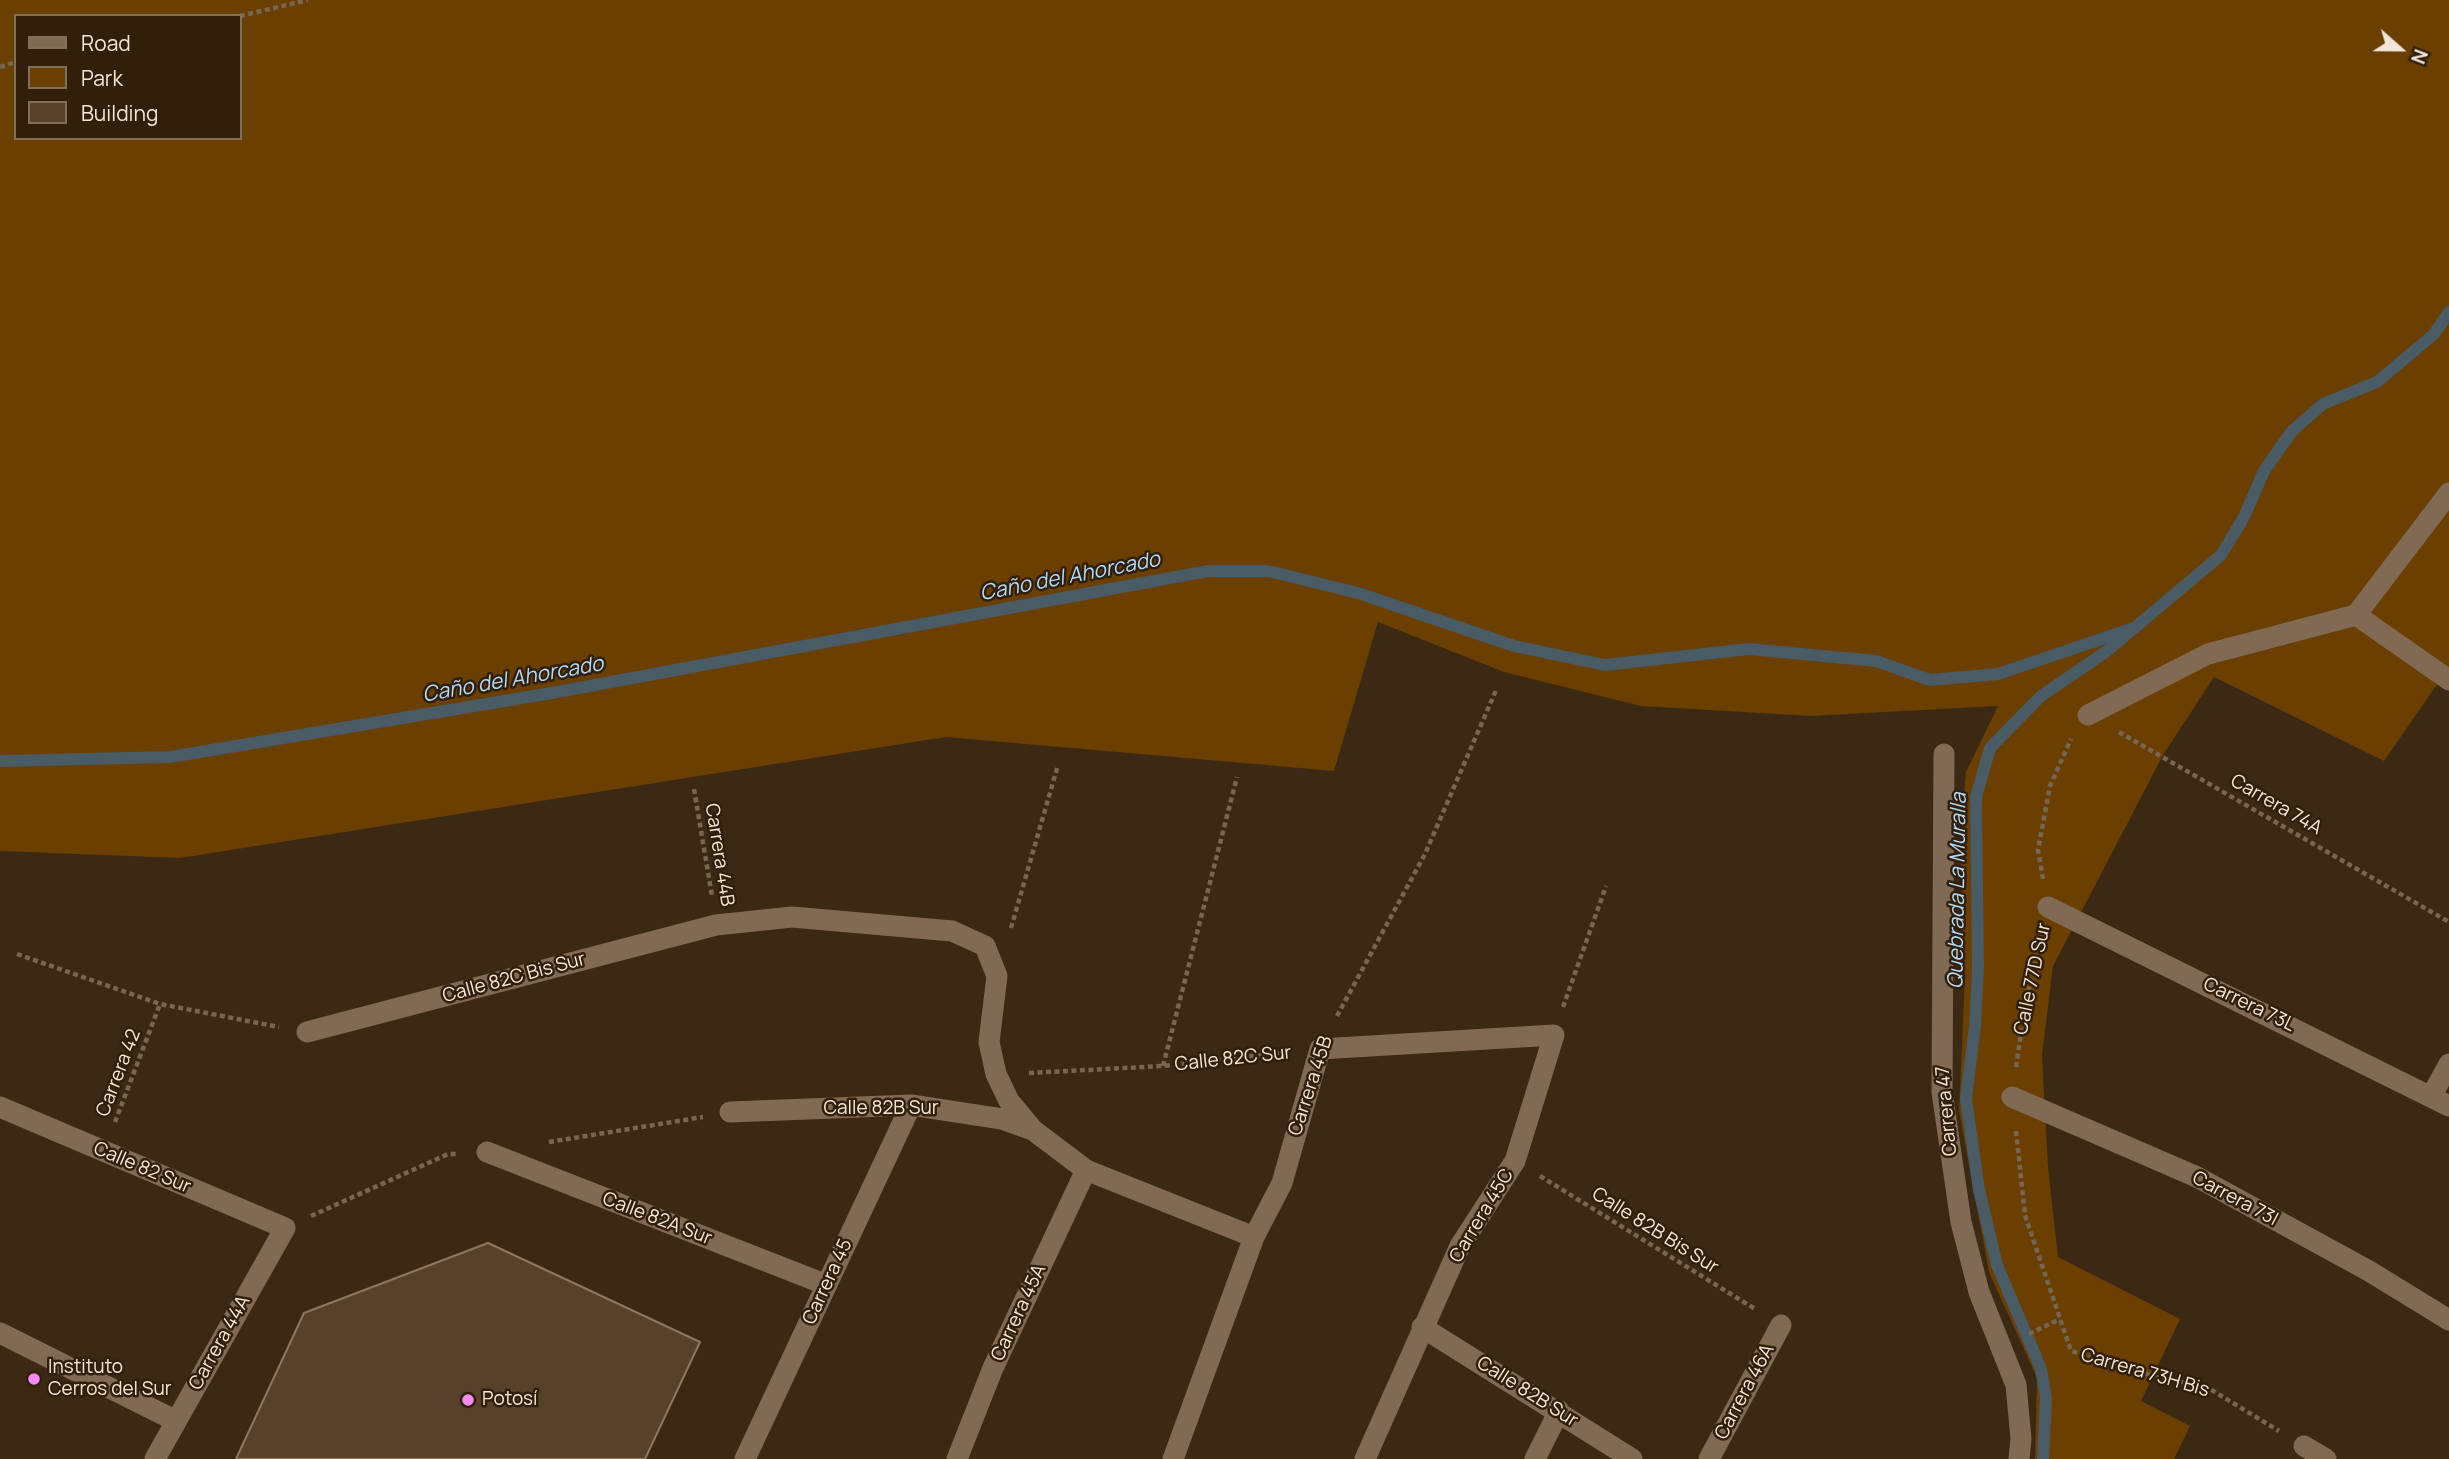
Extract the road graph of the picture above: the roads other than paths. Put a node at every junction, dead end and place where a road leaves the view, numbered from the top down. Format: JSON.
{"nodes":[{"id":1,"x":2449,"y":493,"type":"edge"},
{"id":2,"x":2356,"y":615,"type":"junction"},
{"id":3,"x":2449,"y":680,"type":"edge"},
{"id":4,"x":2088,"y":715,"type":"road end"},
{"id":5,"x":1944,"y":754,"type":"dead end"},
{"id":6,"x":2048,"y":907,"type":"road end"},
{"id":7,"x":307,"y":1032,"type":"road end"},
{"id":8,"x":1554,"y":1034,"type":"joint"},
{"id":9,"x":1320,"y":1049,"type":"joint"},
{"id":10,"x":2449,"y":1064,"type":"edge"},
{"id":11,"x":2012,"y":1097,"type":"road end"},
{"id":12,"x":2440,"y":1100,"type":"edge"},
{"id":13,"x":911,"y":1105,"type":"junction"},
{"id":14,"x":0,"y":1107,"type":"edge"},
{"id":15,"x":730,"y":1112,"type":"dead end"},
{"id":16,"x":1033,"y":1130,"type":"junction"},
{"id":17,"x":487,"y":1153,"type":"dead end"},
{"id":18,"x":1086,"y":1170,"type":"junction"},
{"id":19,"x":285,"y":1228,"type":"joint"},
{"id":20,"x":1254,"y":1237,"type":"junction"},
{"id":21,"x":827,"y":1285,"type":"junction"},
{"id":22,"x":2449,"y":1320,"type":"edge"},
{"id":23,"x":1781,"y":1325,"type":"road end"},
{"id":24,"x":1422,"y":1327,"type":"junction"},
{"id":25,"x":0,"y":1333,"type":"edge"},
{"id":26,"x":1559,"y":1411,"type":"junction"},
{"id":27,"x":176,"y":1421,"type":"junction"},
{"id":28,"x":2304,"y":1446,"type":"road end"},
{"id":29,"x":155,"y":1459,"type":"edge"},
{"id":30,"x":745,"y":1459,"type":"edge"},
{"id":31,"x":957,"y":1459,"type":"edge"},
{"id":32,"x":1173,"y":1459,"type":"edge"},
{"id":33,"x":1365,"y":1459,"type":"edge"},
{"id":34,"x":1535,"y":1459,"type":"edge"},
{"id":35,"x":1632,"y":1459,"type":"edge"},
{"id":36,"x":1709,"y":1459,"type":"edge"},
{"id":37,"x":2019,"y":1459,"type":"edge"},
{"id":38,"x":2326,"y":1459,"type":"edge"}],
"edges":[{"from":1,"to":2,"type":"street"},
{"from":2,"to":3,"type":"street"},
{"from":2,"to":4,"type":"street"},
{"from":5,"to":37,"type":"street","name":"Carrera 47"},
{"from":6,"to":12,"type":"street","name":"Carrera 73L"},
{"from":7,"to":16,"type":"street","name":"Calle 82C Bis Sur"},
{"from":8,"to":9,"type":"street","name":"Calle 82C Sur"},
{"from":8,"to":24,"type":"street","name":"Carrera 45C"},
{"from":9,"to":20,"type":"street","name":"Carrera 45B"},
{"from":10,"to":12,"type":"street"},
{"from":11,"to":22,"type":"street","name":"Carrera 73I"},
{"from":13,"to":15,"type":"street","name":"Calle 82B Sur"},
{"from":13,"to":16,"type":"street","name":"Calle 82B Sur"},
{"from":13,"to":21,"type":"street","name":"Carrera 45"},
{"from":14,"to":19,"type":"street","name":"Calle 82 Sur"},
{"from":16,"to":18,"type":"street","name":"Calle 82B Sur"},
{"from":17,"to":21,"type":"street","name":"Calle 82A Sur"},
{"from":18,"to":20,"type":"street","name":"Calle 82B Sur"},
{"from":18,"to":31,"type":"street","name":"Carrera 45A"},
{"from":19,"to":27,"type":"street","name":"Carrera 44A"},
{"from":20,"to":32,"type":"street","name":"Carrera 45B"},
{"from":21,"to":30,"type":"street","name":"Carrera 45"},
{"from":23,"to":36,"type":"street","name":"Carrera 46A"},
{"from":24,"to":26,"type":"street","name":"Calle 82B Sur"},
{"from":24,"to":33,"type":"street","name":"Carrera 45C"},
{"from":25,"to":27,"type":"street"},
{"from":26,"to":34,"type":"street"},
{"from":26,"to":35,"type":"street","name":"Calle 82B Sur"},
{"from":27,"to":29,"type":"street","name":"Carrera 44A"},
{"from":28,"to":38,"type":"street"}]}
